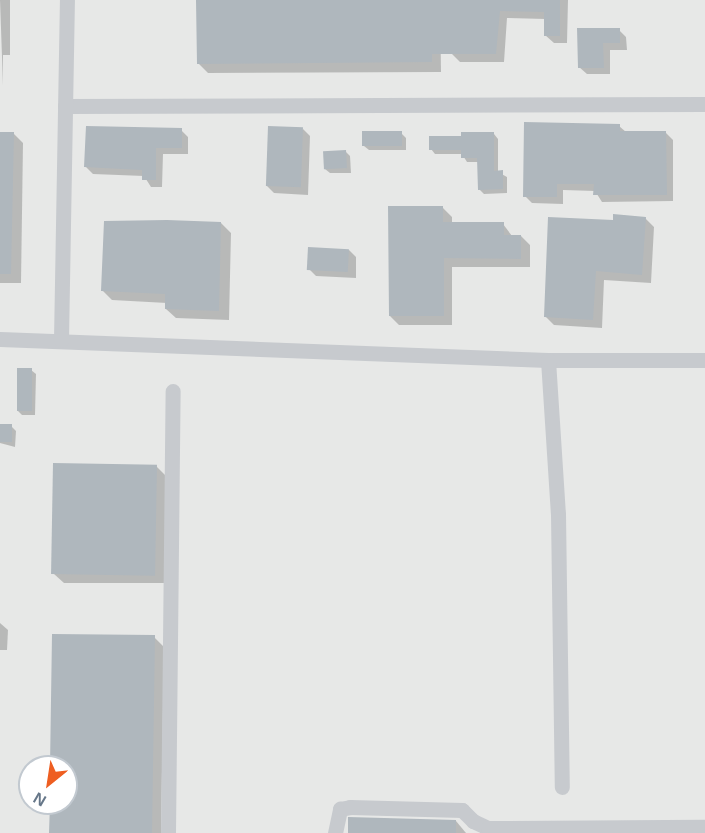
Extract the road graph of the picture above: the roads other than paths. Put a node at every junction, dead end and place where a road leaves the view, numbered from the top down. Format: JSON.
{"nodes":[{"id":1,"x":67,"y":0,"type":"edge"},
{"id":2,"x":705,"y":104,"type":"edge"},
{"id":3,"x":65,"y":106,"type":"junction"},
{"id":4,"x":0,"y":339,"type":"edge"},
{"id":5,"x":61,"y":340,"type":"junction"},
{"id":6,"x":548,"y":360,"type":"junction"},
{"id":7,"x":705,"y":360,"type":"edge"},
{"id":8,"x":173,"y":391,"type":"dead end"},
{"id":9,"x":562,"y":787,"type":"dead end"},
{"id":10,"x":705,"y":827,"type":"edge"},
{"id":11,"x":168,"y":833,"type":"edge"},
{"id":12,"x":335,"y":833,"type":"edge"}],
"edges":[{"from":1,"to":3,"type":"street"},
{"from":2,"to":3,"type":"street"},
{"from":3,"to":5,"type":"street"},
{"from":4,"to":5,"type":"street"},
{"from":5,"to":6,"type":"street"},
{"from":6,"to":7,"type":"street"},
{"from":6,"to":9,"type":"street"},
{"from":8,"to":11,"type":"street"},
{"from":10,"to":12,"type":"street"}]}
